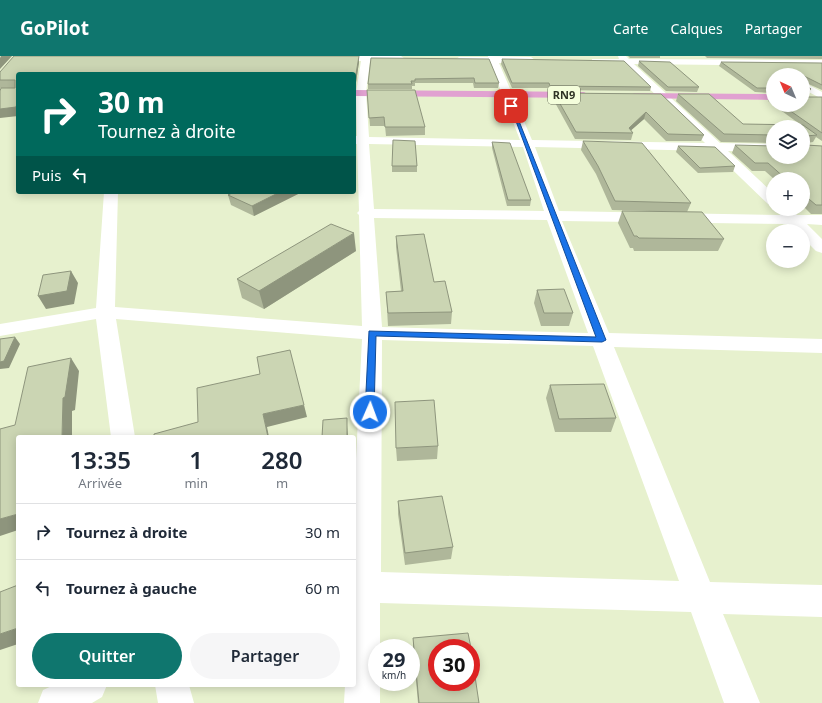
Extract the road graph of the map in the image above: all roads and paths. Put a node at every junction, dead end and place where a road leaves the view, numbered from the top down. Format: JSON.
{"nodes":[{"id":1,"x":754,"y":56,"type":"edge"},
{"id":2,"x":366,"y":57,"type":"edge"},
{"id":3,"x":321,"y":58,"type":"edge"},
{"id":4,"x":493,"y":58,"type":"edge"},
{"id":5,"x":414,"y":59,"type":"edge"},
{"id":6,"x":624,"y":59,"type":"edge"},
{"id":7,"x":454,"y":60,"type":"edge"},
{"id":8,"x":540,"y":60,"type":"edge"},
{"id":9,"x":587,"y":61,"type":"edge"},
{"id":10,"x":765,"y":62,"type":"junction"},
{"id":11,"x":822,"y":63,"type":"edge"},
{"id":12,"x":775,"y":68,"type":"edge"},
{"id":13,"x":810,"y":89,"type":"edge"},
{"id":14,"x":358,"y":93,"type":"edge"},
{"id":15,"x":506,"y":94,"type":"junction"},
{"id":16,"x":593,"y":95,"type":"edge"},
{"id":17,"x":625,"y":96,"type":"edge"},
{"id":18,"x":664,"y":96,"type":"junction"},
{"id":19,"x":766,"y":97,"type":"edge"},
{"id":20,"x":822,"y":97,"type":"edge"},
{"id":21,"x":810,"y":98,"type":"edge"},
{"id":22,"x":359,"y":140,"type":"edge"},
{"id":23,"x":527,"y":142,"type":"junction"},
{"id":24,"x":717,"y":147,"type":"junction"},
{"id":25,"x":766,"y":148,"type":"edge"},
{"id":26,"x":111,"y":194,"type":"edge"},
{"id":27,"x":766,"y":194,"type":"edge"},
{"id":28,"x":365,"y":213,"type":"junction"},
{"id":29,"x":766,"y":214,"type":"edge"},
{"id":30,"x":554,"y":216,"type":"junction"},
{"id":31,"x":788,"y":216,"type":"edge"},
{"id":32,"x":798,"y":216,"type":"edge"},
{"id":33,"x":822,"y":220,"type":"edge"},
{"id":34,"x":822,"y":248,"type":"edge"},
{"id":35,"x":105,"y":312,"type":"junction"},
{"id":36,"x":0,"y":330,"type":"edge"},
{"id":37,"x":372,"y":333,"type":"junction"},
{"id":38,"x":602,"y":340,"type":"junction"},
{"id":39,"x":822,"y":346,"type":"edge"},
{"id":40,"x":123,"y":435,"type":"edge"},
{"id":41,"x":360,"y":588,"type":"edge"},
{"id":42,"x":700,"y":597,"type":"junction"},
{"id":43,"x":822,"y":600,"type":"edge"},
{"id":44,"x":86,"y":687,"type":"edge"},
{"id":45,"x":172,"y":687,"type":"edge"},
{"id":46,"x":56,"y":703,"type":"edge"},
{"id":47,"x":176,"y":703,"type":"edge"},
{"id":48,"x":362,"y":703,"type":"edge"},
{"id":49,"x":742,"y":703,"type":"edge"}],
"edges":[{"from":1,"to":10,"type":"street"},
{"from":2,"to":3,"type":"street"},
{"from":2,"to":5,"type":"street"},
{"from":2,"to":14,"type":"street"},
{"from":4,"to":7,"type":"street"},
{"from":4,"to":8,"type":"street"},
{"from":4,"to":15,"type":"street"},
{"from":6,"to":9,"type":"street"},
{"from":6,"to":10,"type":"street"},
{"from":6,"to":18,"type":"street"},
{"from":10,"to":11,"type":"street"},
{"from":10,"to":12,"type":"street"},
{"from":13,"to":20,"type":"street"},
{"from":14,"to":15,"type":"main road","number":"RN9"},
{"from":14,"to":22,"type":"street"},
{"from":15,"to":16,"type":"main road","number":"RN9"},
{"from":15,"to":23,"type":"street"},
{"from":17,"to":18,"type":"main road"},
{"from":18,"to":19,"type":"main road"},
{"from":18,"to":24,"type":"street"},
{"from":20,"to":21,"type":"main road"},
{"from":22,"to":23,"type":"street"},
{"from":22,"to":28,"type":"street"},
{"from":23,"to":24,"type":"street"},
{"from":23,"to":30,"type":"street"},
{"from":24,"to":25,"type":"street"},
{"from":24,"to":27,"type":"street"},
{"from":26,"to":35,"type":"street"},
{"from":28,"to":30,"type":"street"},
{"from":28,"to":37,"type":"street"},
{"from":29,"to":30,"type":"street"},
{"from":30,"to":38,"type":"street"},
{"from":31,"to":34,"type":"street"},
{"from":32,"to":33,"type":"street"},
{"from":35,"to":36,"type":"street"},
{"from":35,"to":37,"type":"street"},
{"from":35,"to":40,"type":"street"},
{"from":37,"to":38,"type":"street"},
{"from":37,"to":41,"type":"street"},
{"from":38,"to":39,"type":"street"},
{"from":38,"to":42,"type":"street"},
{"from":41,"to":42,"type":"street"},
{"from":41,"to":48,"type":"street"},
{"from":42,"to":43,"type":"street"},
{"from":42,"to":49,"type":"street"},
{"from":44,"to":46,"type":"street"},
{"from":45,"to":47,"type":"street"}]}
